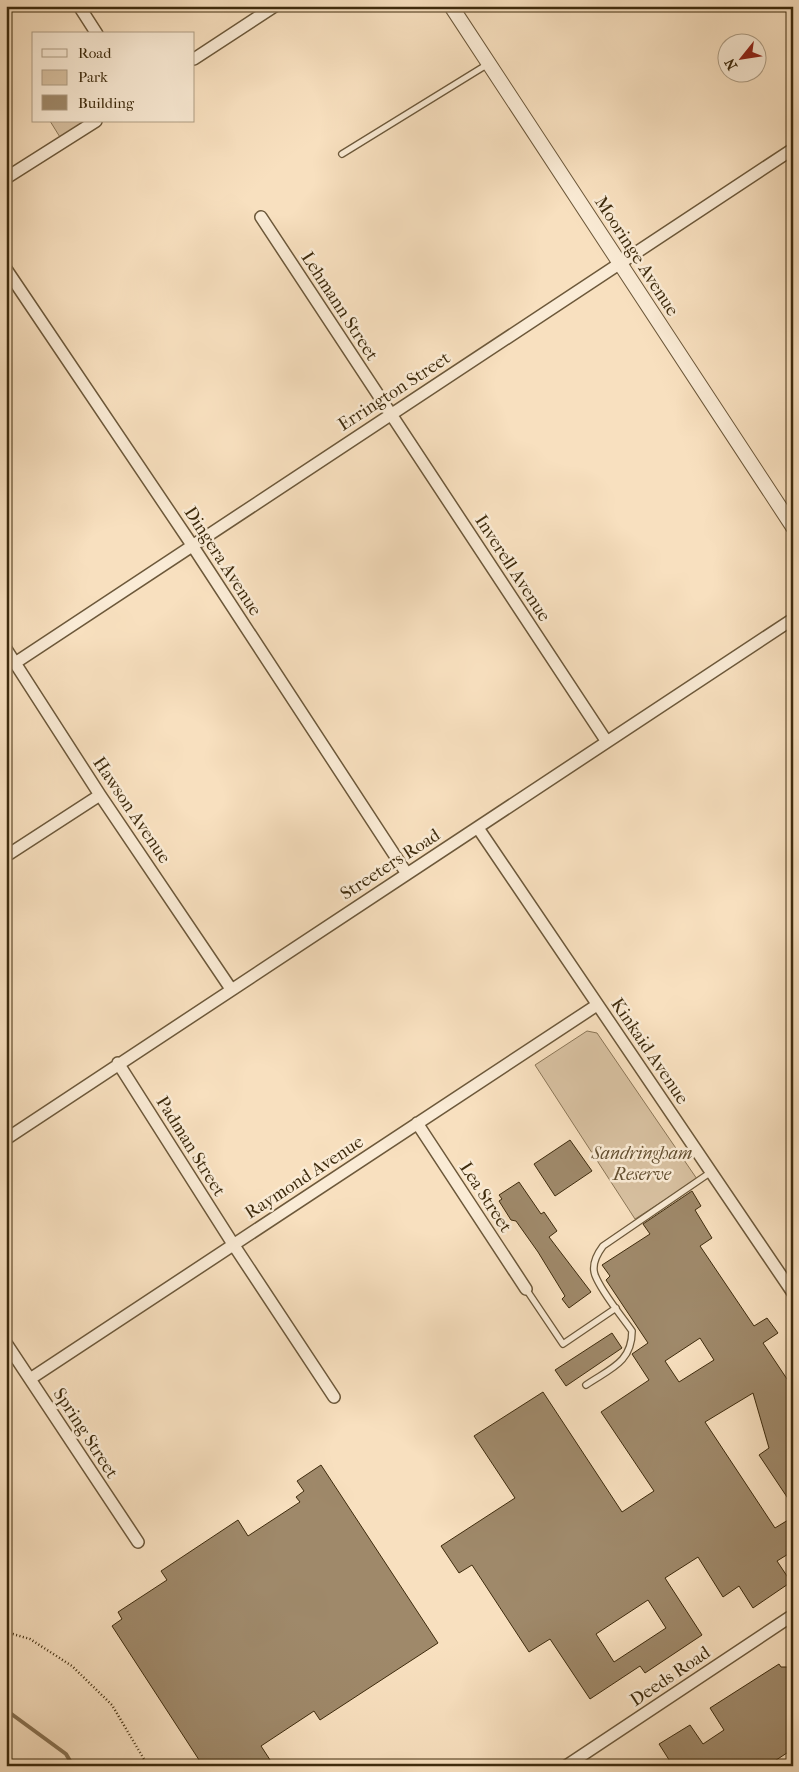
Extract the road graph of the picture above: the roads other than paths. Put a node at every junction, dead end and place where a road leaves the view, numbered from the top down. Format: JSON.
{"nodes":[{"id":1,"x":79,"y":6,"type":"edge"},
{"id":2,"x":275,"y":6,"type":"edge"},
{"id":3,"x":451,"y":6,"type":"edge"},
{"id":4,"x":96,"y":32,"type":"edge"},
{"id":5,"x":195,"y":58,"type":"edge"},
{"id":6,"x":488,"y":64,"type":"junction"},
{"id":7,"x":94,"y":122,"type":"edge"},
{"id":8,"x":793,"y":149,"type":"edge"},
{"id":9,"x":342,"y":154,"type":"dead end"},
{"id":10,"x":6,"y":178,"type":"edge"},
{"id":11,"x":261,"y":217,"type":"dead end"},
{"id":12,"x":620,"y":263,"type":"junction"},
{"id":13,"x":6,"y":269,"type":"edge"},
{"id":14,"x":391,"y":414,"type":"junction"},
{"id":15,"x":793,"y":527,"type":"edge"},
{"id":16,"x":192,"y":545,"type":"junction"},
{"id":17,"x":793,"y":619,"type":"edge"},
{"id":18,"x":6,"y":650,"type":"edge"},
{"id":19,"x":15,"y":663,"type":"junction"},
{"id":20,"x":607,"y":742,"type":"junction"},
{"id":21,"x":100,"y":794,"type":"junction"},
{"id":22,"x":478,"y":828,"type":"junction"},
{"id":23,"x":6,"y":856,"type":"edge"},
{"id":24,"x":406,"y":874,"type":"junction"},
{"id":25,"x":231,"y":989,"type":"junction"},
{"id":26,"x":597,"y":1004,"type":"junction"},
{"id":27,"x":118,"y":1063,"type":"junction"},
{"id":28,"x":417,"y":1123,"type":"junction"},
{"id":29,"x":6,"y":1139,"type":"edge"},
{"id":30,"x":711,"y":1172,"type":"junction"},
{"id":31,"x":233,"y":1244,"type":"junction"},
{"id":32,"x":526,"y":1289,"type":"joint"},
{"id":33,"x":793,"y":1293,"type":"edge"},
{"id":34,"x":616,"y":1308,"type":"junction"},
{"id":35,"x":6,"y":1343,"type":"edge"},
{"id":36,"x":30,"y":1379,"type":"junction"},
{"id":37,"x":586,"y":1385,"type":"dead end"},
{"id":38,"x":334,"y":1397,"type":"dead end"},
{"id":39,"x":138,"y":1542,"type":"dead end"},
{"id":40,"x":793,"y":1615,"type":"edge"},
{"id":41,"x":566,"y":1766,"type":"edge"}],
"edges":[{"from":1,"to":4,"type":"street"},
{"from":2,"to":5,"type":"street"},
{"from":3,"to":6,"type":"street","name":"Mooringe Avenue"},
{"from":6,"to":9,"type":"lane"},
{"from":6,"to":12,"type":"street","name":"Mooringe Avenue"},
{"from":7,"to":10,"type":"street"},
{"from":8,"to":12,"type":"street","name":"Errington Street"},
{"from":11,"to":14,"type":"street","name":"Lehmann Street"},
{"from":12,"to":14,"type":"street","name":"Errington Street"},
{"from":12,"to":15,"type":"street","name":"Mooringe Avenue"},
{"from":13,"to":16,"type":"street","name":"Dingera Avenue"},
{"from":14,"to":16,"type":"street","name":"Errington Street"},
{"from":14,"to":20,"type":"street","name":"Inverell Avenue"},
{"from":16,"to":19,"type":"street","name":"Errington Street"},
{"from":16,"to":24,"type":"street","name":"Dingera Avenue"},
{"from":17,"to":20,"type":"street","name":"Streeters Road"},
{"from":18,"to":19,"type":"street","name":"Hawson Avenue"},
{"from":19,"to":21,"type":"street","name":"Hawson Avenue"},
{"from":20,"to":22,"type":"street","name":"Streeters Road"},
{"from":21,"to":23,"type":"street"},
{"from":21,"to":25,"type":"street","name":"Hawson Avenue"},
{"from":22,"to":24,"type":"street","name":"Streeters Road"},
{"from":22,"to":26,"type":"street","name":"Kinkaid Avenue"},
{"from":24,"to":25,"type":"street","name":"Streeters Road"},
{"from":25,"to":27,"type":"street","name":"Streeters Road"},
{"from":26,"to":28,"type":"street","name":"Raymond Avenue"},
{"from":26,"to":30,"type":"street","name":"Kinkaid Avenue"},
{"from":27,"to":29,"type":"street","name":"Streeters Road"},
{"from":27,"to":31,"type":"street","name":"Padman Street"},
{"from":28,"to":31,"type":"street","name":"Raymond Avenue"},
{"from":28,"to":32,"type":"street","name":"Lea Street"},
{"from":30,"to":33,"type":"street","name":"Kinkaid Avenue"},
{"from":30,"to":34,"type":"lane"},
{"from":31,"to":36,"type":"street","name":"Raymond Avenue"},
{"from":31,"to":38,"type":"street","name":"Padman Street"},
{"from":32,"to":34,"type":"lane"},
{"from":34,"to":37,"type":"lane"},
{"from":35,"to":36,"type":"street","name":"Spring Street"},
{"from":36,"to":39,"type":"street","name":"Spring Street"},
{"from":40,"to":41,"type":"street","name":"Deeds Road"}]}
